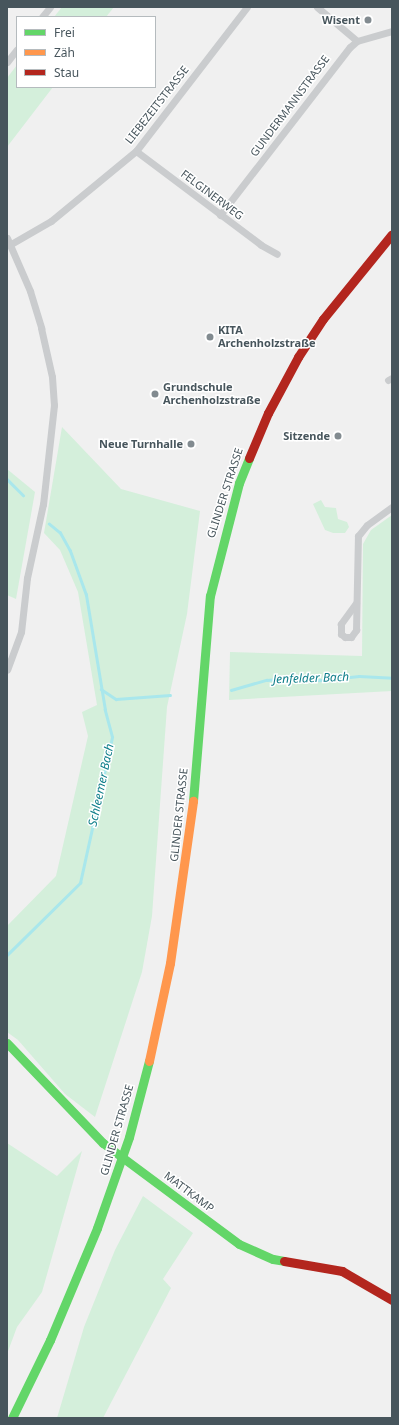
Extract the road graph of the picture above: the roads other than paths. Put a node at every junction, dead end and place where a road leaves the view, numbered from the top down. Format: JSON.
{"nodes":[{"id":1,"x":50,"y":7,"type":"edge"},
{"id":2,"x":247,"y":7,"type":"edge"},
{"id":3,"x":317,"y":7,"type":"edge"},
{"id":4,"x":43,"y":16,"type":"edge"},
{"id":5,"x":392,"y":31,"type":"edge"},
{"id":6,"x":357,"y":41,"type":"junction"},
{"id":7,"x":16,"y":50,"type":"edge"},
{"id":8,"x":7,"y":62,"type":"edge"},
{"id":9,"x":136,"y":151,"type":"junction"},
{"id":10,"x":220,"y":215,"type":"junction"},
{"id":11,"x":392,"y":234,"type":"edge"},
{"id":12,"x":9,"y":241,"type":"edge"},
{"id":13,"x":277,"y":254,"type":"dead end"},
{"id":14,"x":392,"y":507,"type":"edge"},
{"id":15,"x":356,"y":603,"type":"dead end"},
{"id":16,"x":7,"y":670,"type":"edge"},
{"id":17,"x":7,"y":1043,"type":"edge"},
{"id":18,"x":122,"y":1158,"type":"junction"},
{"id":19,"x":392,"y":1300,"type":"edge"},
{"id":20,"x":12,"y":1418,"type":"edge"}],
"edges":[{"from":1,"to":4,"type":"street"},
{"from":2,"to":9,"type":"street","name":"LIEBEZEITSTRASSE"},
{"from":3,"to":6,"type":"street"},
{"from":5,"to":6,"type":"street","name":"GUNDERMANNSTRASSE"},
{"from":6,"to":10,"type":"street","name":"GUNDERMANNSTRASSE"},
{"from":7,"to":8,"type":"street"},
{"from":9,"to":10,"type":"street","name":"FELGINERWEG"},
{"from":9,"to":12,"type":"street","name":"LIEBEZEITSTRASSE"},
{"from":10,"to":13,"type":"street","name":"FELGINERWEG"},
{"from":11,"to":18,"type":"main road","name":"GLINDER STRASSE"},
{"from":12,"to":16,"type":"street"},
{"from":14,"to":15,"type":"street"},
{"from":17,"to":18,"type":"main road","name":"MATTKAMP"},
{"from":18,"to":19,"type":"main road","name":"MATTKAMP"},
{"from":18,"to":20,"type":"main road","name":"GLINDER STRASSE"}]}
